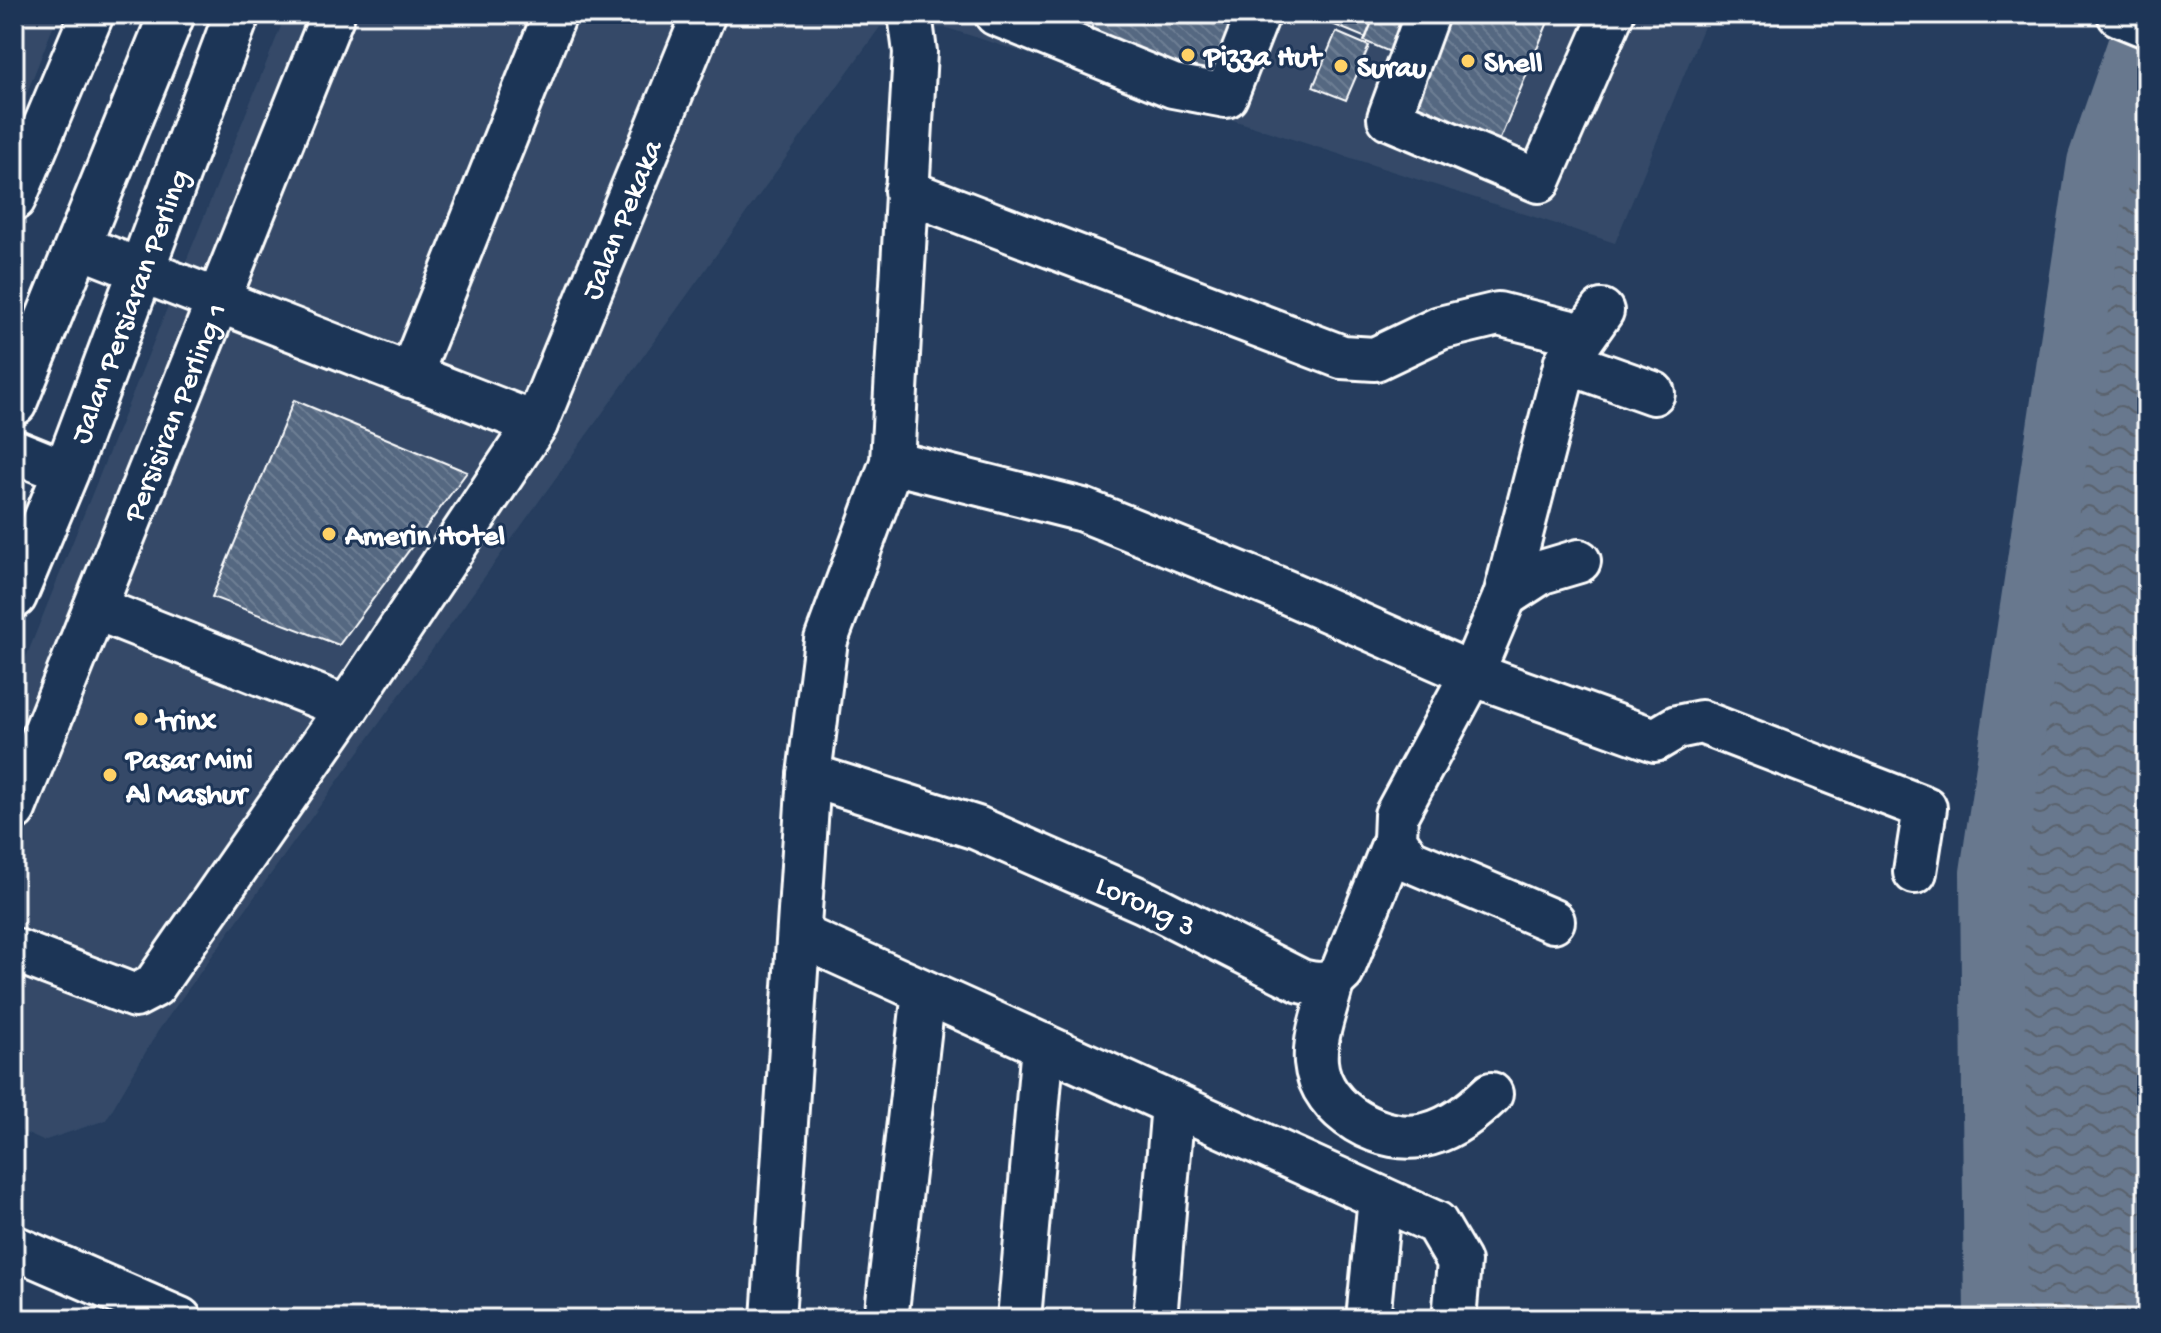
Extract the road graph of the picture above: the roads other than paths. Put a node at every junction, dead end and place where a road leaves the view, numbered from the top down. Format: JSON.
{"nodes":[{"id":1,"x":92,"y":14,"type":"edge"},
{"id":2,"x":172,"y":14,"type":"edge"},
{"id":3,"x":237,"y":14,"type":"edge"},
{"id":4,"x":333,"y":14,"type":"edge"},
{"id":5,"x":555,"y":14,"type":"edge"},
{"id":6,"x":704,"y":14,"type":"edge"},
{"id":7,"x":910,"y":14,"type":"edge"},
{"id":8,"x":996,"y":14,"type":"edge"},
{"id":9,"x":1258,"y":14,"type":"edge"},
{"id":10,"x":1427,"y":14,"type":"edge"},
{"id":11,"x":1612,"y":14,"type":"edge"},
{"id":12,"x":2120,"y":14,"type":"edge"},
{"id":13,"x":2147,"y":25,"type":"edge"},
{"id":14,"x":906,"y":191,"type":"junction"},
{"id":15,"x":14,"y":199,"type":"edge"},
{"id":16,"x":78,"y":246,"type":"junction"},
{"id":17,"x":141,"y":270,"type":"junction"},
{"id":18,"x":218,"y":300,"type":"junction"},
{"id":19,"x":1584,"y":336,"type":"junction"},
{"id":20,"x":410,"y":376,"type":"junction"},
{"id":21,"x":1653,"y":393,"type":"dead end"},
{"id":22,"x":14,"y":403,"type":"edge"},
{"id":23,"x":536,"y":424,"type":"junction"},
{"id":24,"x":14,"y":451,"type":"edge"},
{"id":25,"x":892,"y":462,"type":"junction"},
{"id":26,"x":66,"y":472,"type":"junction"},
{"id":27,"x":1579,"y":561,"type":"dead end"},
{"id":28,"x":14,"y":596,"type":"edge"},
{"id":29,"x":1505,"y":596,"type":"junction"},
{"id":30,"x":95,"y":608,"type":"junction"},
{"id":31,"x":1472,"y":674,"type":"junction"},
{"id":32,"x":347,"y":708,"type":"junction"},
{"id":33,"x":809,"y":775,"type":"junction"},
{"id":34,"x":14,"y":809,"type":"edge"},
{"id":35,"x":1395,"y":840,"type":"junction"},
{"id":36,"x":1915,"y":872,"type":"dead end"},
{"id":37,"x":1553,"y":921,"type":"dead end"},
{"id":38,"x":799,"y":935,"type":"junction"},
{"id":39,"x":14,"y":950,"type":"edge"},
{"id":40,"x":1332,"y":983,"type":"junction"},
{"id":41,"x":924,"y":992,"type":"junction"},
{"id":42,"x":1043,"y":1045,"type":"junction"},
{"id":43,"x":1491,"y":1094,"type":"dead end"},
{"id":44,"x":1173,"y":1104,"type":"junction"},
{"id":45,"x":1380,"y":1198,"type":"junction"},
{"id":46,"x":14,"y":1247,"type":"edge"},
{"id":47,"x":102,"y":1304,"type":"edge"},
{"id":48,"x":180,"y":1319,"type":"edge"},
{"id":49,"x":773,"y":1319,"type":"edge"},
{"id":50,"x":886,"y":1319,"type":"edge"},
{"id":51,"x":1019,"y":1319,"type":"edge"},
{"id":52,"x":1155,"y":1319,"type":"edge"},
{"id":53,"x":1368,"y":1319,"type":"edge"},
{"id":54,"x":1454,"y":1319,"type":"edge"}],
"edges":[{"from":1,"to":15,"type":"street"},
{"from":2,"to":16,"type":"main road"},
{"from":3,"to":17,"type":"main road","name":"Jalan Persiaran Perling"},
{"from":4,"to":18,"type":"street","name":"Persisiran Perling 1"},
{"from":5,"to":20,"type":"street"},
{"from":6,"to":23,"type":"street","name":"Jalan Pekaka"},
{"from":7,"to":14,"type":"street"},
{"from":8,"to":9,"type":"street"},
{"from":10,"to":11,"type":"street"},
{"from":12,"to":13,"type":"main road"},
{"from":14,"to":19,"type":"street"},
{"from":14,"to":25,"type":"street"},
{"from":16,"to":17,"type":"street"},
{"from":16,"to":22,"type":"main road"},
{"from":17,"to":18,"type":"street"},
{"from":17,"to":26,"type":"main road","name":"Jalan Persiaran Perling"},
{"from":18,"to":20,"type":"street"},
{"from":18,"to":30,"type":"street","name":"Persisiran Perling 1"},
{"from":19,"to":21,"type":"street"},
{"from":19,"to":29,"type":"street"},
{"from":20,"to":23,"type":"street"},
{"from":23,"to":32,"type":"street","name":"Jalan Pekaka"},
{"from":24,"to":26,"type":"street"},
{"from":25,"to":31,"type":"street"},
{"from":25,"to":33,"type":"street"},
{"from":26,"to":28,"type":"main road","name":"Jalan Persiaran Perling"},
{"from":27,"to":29,"type":"street"},
{"from":29,"to":31,"type":"street"},
{"from":30,"to":32,"type":"street"},
{"from":30,"to":34,"type":"street","name":"Persisiran Perling 1"},
{"from":31,"to":35,"type":"street"},
{"from":31,"to":36,"type":"street"},
{"from":32,"to":39,"type":"street","name":"Jalan Pekaka"},
{"from":33,"to":38,"type":"street"},
{"from":33,"to":40,"type":"street","name":"Lorong 3"},
{"from":35,"to":37,"type":"street"},
{"from":35,"to":40,"type":"street"},
{"from":38,"to":41,"type":"street"},
{"from":38,"to":49,"type":"street"},
{"from":40,"to":43,"type":"street"},
{"from":41,"to":42,"type":"street"},
{"from":41,"to":50,"type":"street"},
{"from":42,"to":44,"type":"street"},
{"from":42,"to":51,"type":"street"},
{"from":44,"to":45,"type":"street"},
{"from":44,"to":52,"type":"street"},
{"from":45,"to":53,"type":"street"},
{"from":45,"to":54,"type":"street"},
{"from":46,"to":47,"type":"street"},
{"from":47,"to":48,"type":"street"}]}
